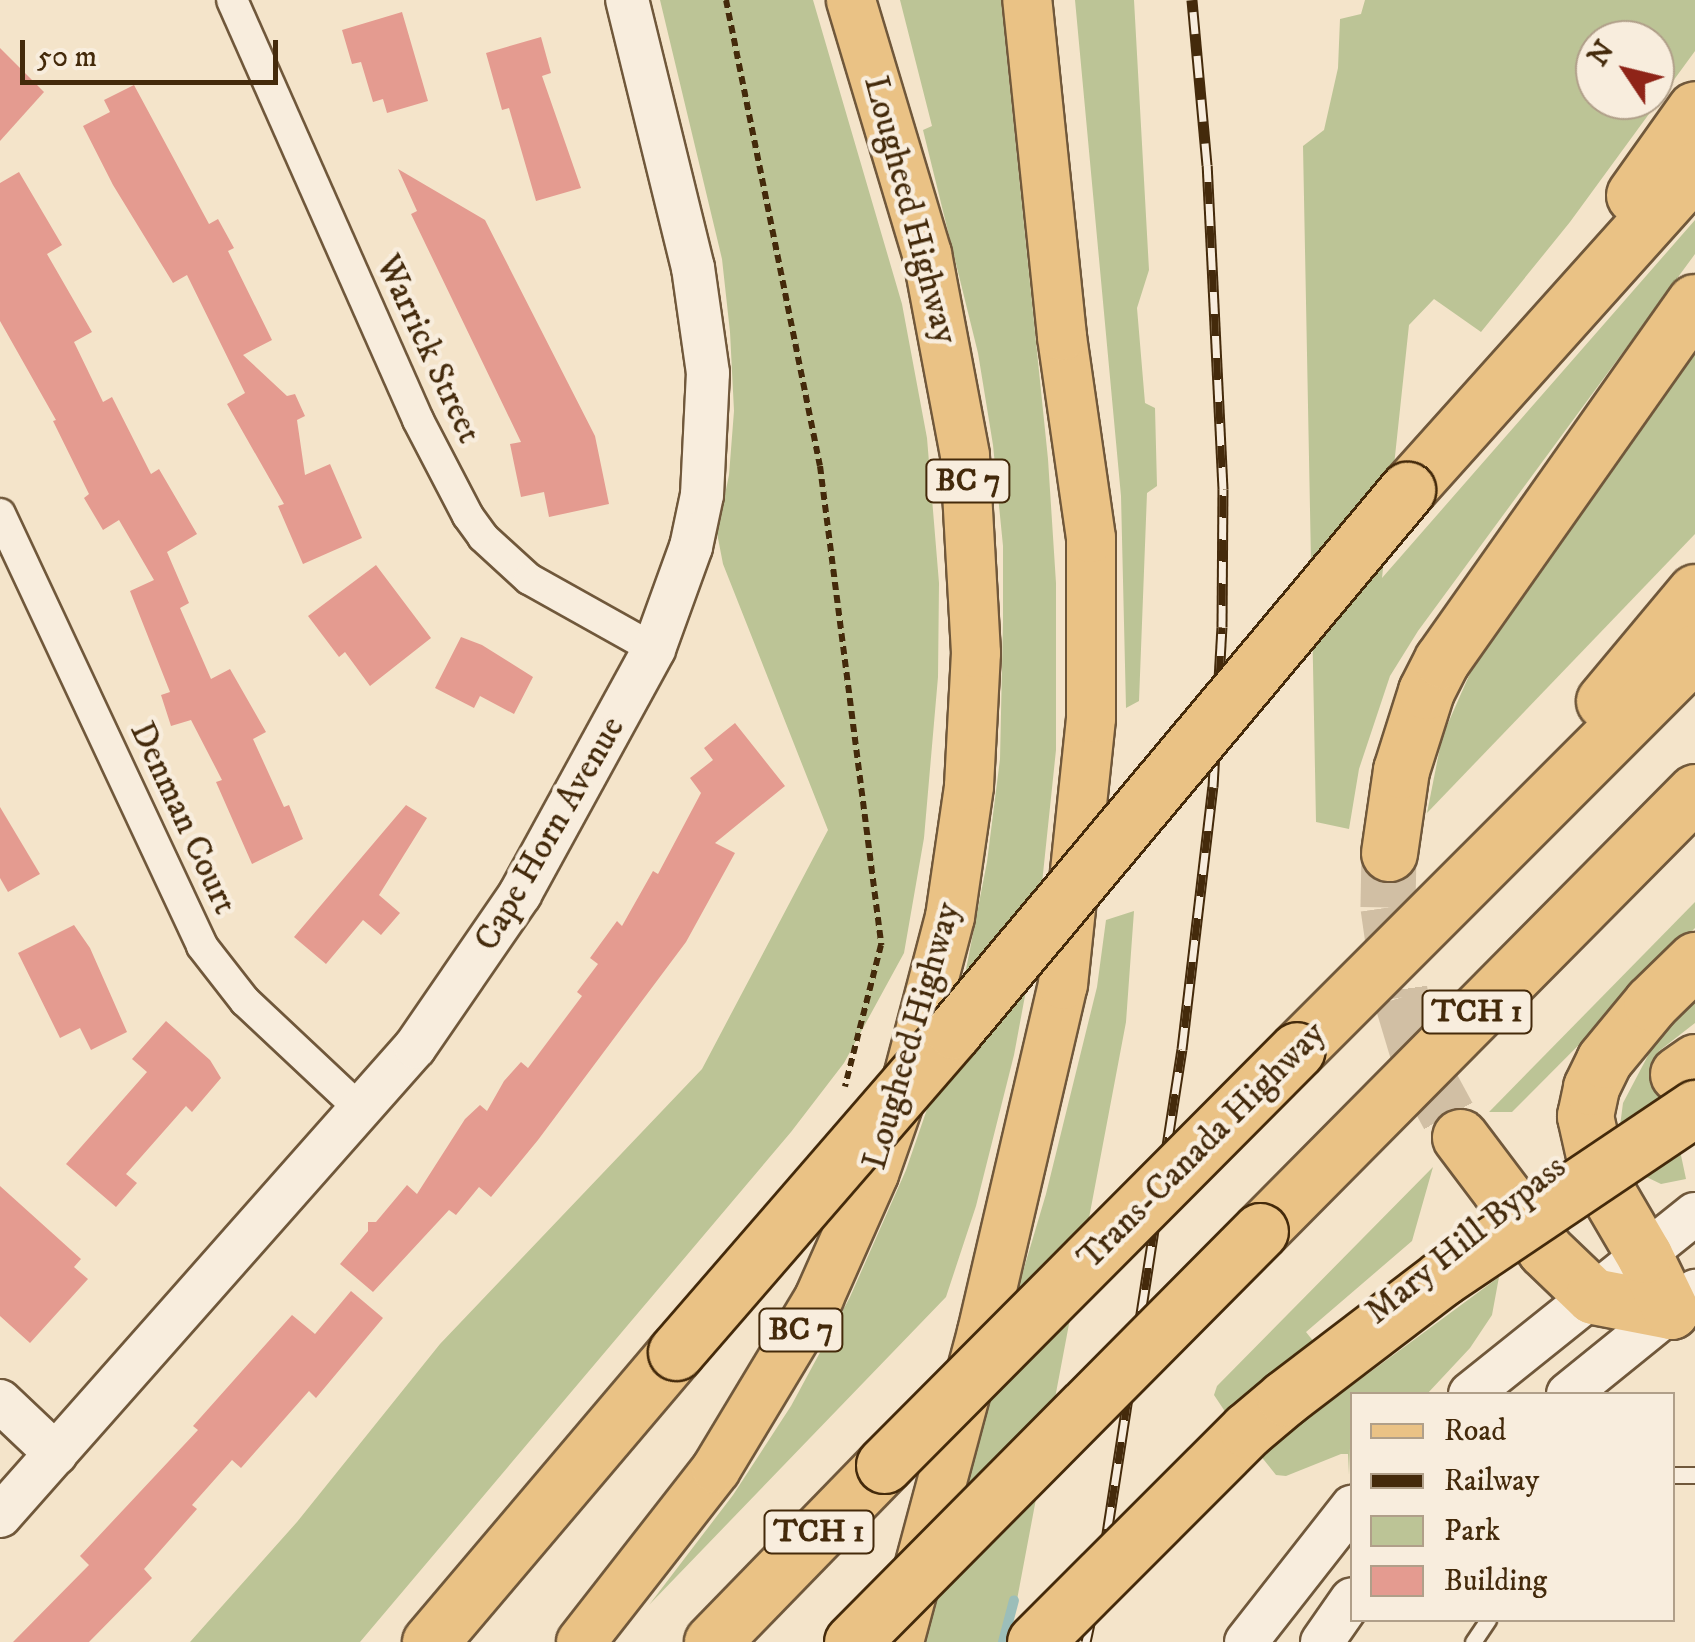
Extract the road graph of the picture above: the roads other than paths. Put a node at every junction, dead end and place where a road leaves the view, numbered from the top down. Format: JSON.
{"nodes":[{"id":1,"x":232,"y":0,"type":"edge"},
{"id":2,"x":627,"y":0,"type":"edge"},
{"id":3,"x":851,"y":0,"type":"edge"},
{"id":4,"x":1027,"y":0,"type":"edge"},
{"id":5,"x":1695,"y":109,"type":"edge"},
{"id":6,"x":1695,"y":169,"type":"edge"},
{"id":7,"x":1695,"y":302,"type":"edge"},
{"id":8,"x":1518,"y":362,"type":"junction"},
{"id":9,"x":0,"y":514,"type":"edge"},
{"id":10,"x":1695,"y":592,"type":"edge"},
{"id":11,"x":654,"y":648,"type":"junction"},
{"id":12,"x":1695,"y":652,"type":"edge"},
{"id":13,"x":1695,"y":792,"type":"edge"},
{"id":14,"x":1389,"y":853,"type":"tunnel mouth"},
{"id":15,"x":1440,"y":906,"type":"junction"},
{"id":16,"x":1695,"y":960,"type":"edge"},
{"id":17,"x":1689,"y":1081,"type":"edge"},
{"id":18,"x":361,"y":1110,"type":"junction"},
{"id":19,"x":1460,"y":1137,"type":"tunnel mouth"},
{"id":20,"x":1695,"y":1214,"type":"edge"},
{"id":21,"x":1644,"y":1255,"type":"junction"},
{"id":22,"x":1594,"y":1296,"type":"junction"},
{"id":23,"x":1687,"y":1312,"type":"edge"},
{"id":24,"x":1473,"y":1392,"type":"edge"},
{"id":25,"x":1571,"y":1392,"type":"edge"},
{"id":26,"x":0,"y":1401,"type":"edge"},
{"id":27,"x":56,"y":1454,"type":"junction"},
{"id":28,"x":1350,"y":1510,"type":"edge"},
{"id":29,"x":0,"y":1516,"type":"edge"},
{"id":30,"x":1350,"y":1602,"type":"edge"},
{"id":31,"x":430,"y":1642,"type":"edge"},
{"id":32,"x":581,"y":1642,"type":"edge"},
{"id":33,"x":712,"y":1642,"type":"edge"},
{"id":34,"x":852,"y":1642,"type":"edge"},
{"id":35,"x":898,"y":1642,"type":"edge"},
{"id":36,"x":1036,"y":1642,"type":"edge"},
{"id":37,"x":1246,"y":1642,"type":"edge"},
{"id":38,"x":1322,"y":1642,"type":"edge"}],
"edges":[{"from":1,"to":11,"type":"street","name":"Warrick Street"},
{"from":2,"to":11,"type":"street","name":"Cape Horn Avenue"},
{"from":3,"to":32,"type":"main road","name":"Lougheed Highway","number":"BC 7"},
{"from":4,"to":35,"type":"main road"},
{"from":5,"to":8,"type":"highway"},
{"from":6,"to":8,"type":"highway"},
{"from":7,"to":14,"type":"highway"},
{"from":8,"to":31,"type":"highway","bridge":true},
{"from":9,"to":18,"type":"street","name":"Denman Court"},
{"from":10,"to":15,"type":"highway"},
{"from":11,"to":18,"type":"street","name":"Cape Horn Avenue"},
{"from":12,"to":15,"type":"highway","name":"Trans-Canada Highway","number":"TCH 1"},
{"from":13,"to":34,"type":"highway","number":"TCH 1","bridge":true},
{"from":15,"to":33,"type":"highway","name":"Trans-Canada Highway","number":"TCH 1","bridge":true},
{"from":16,"to":21,"type":"highway"},
{"from":17,"to":36,"type":"highway","name":"Mary Hill Bypass","bridge":true},
{"from":18,"to":27,"type":"street","name":"Cape Horn Avenue"},
{"from":19,"to":22,"type":"highway"},
{"from":20,"to":21,"type":"street"},
{"from":21,"to":22,"type":"street"},
{"from":21,"to":23,"type":"highway"},
{"from":22,"to":23,"type":"highway"},
{"from":22,"to":24,"type":"street"},
{"from":23,"to":25,"type":"street"},
{"from":26,"to":27,"type":"street"},
{"from":27,"to":29,"type":"street","name":"Cape Horn Avenue"},
{"from":28,"to":37,"type":"street"},
{"from":30,"to":38,"type":"street"}]}
